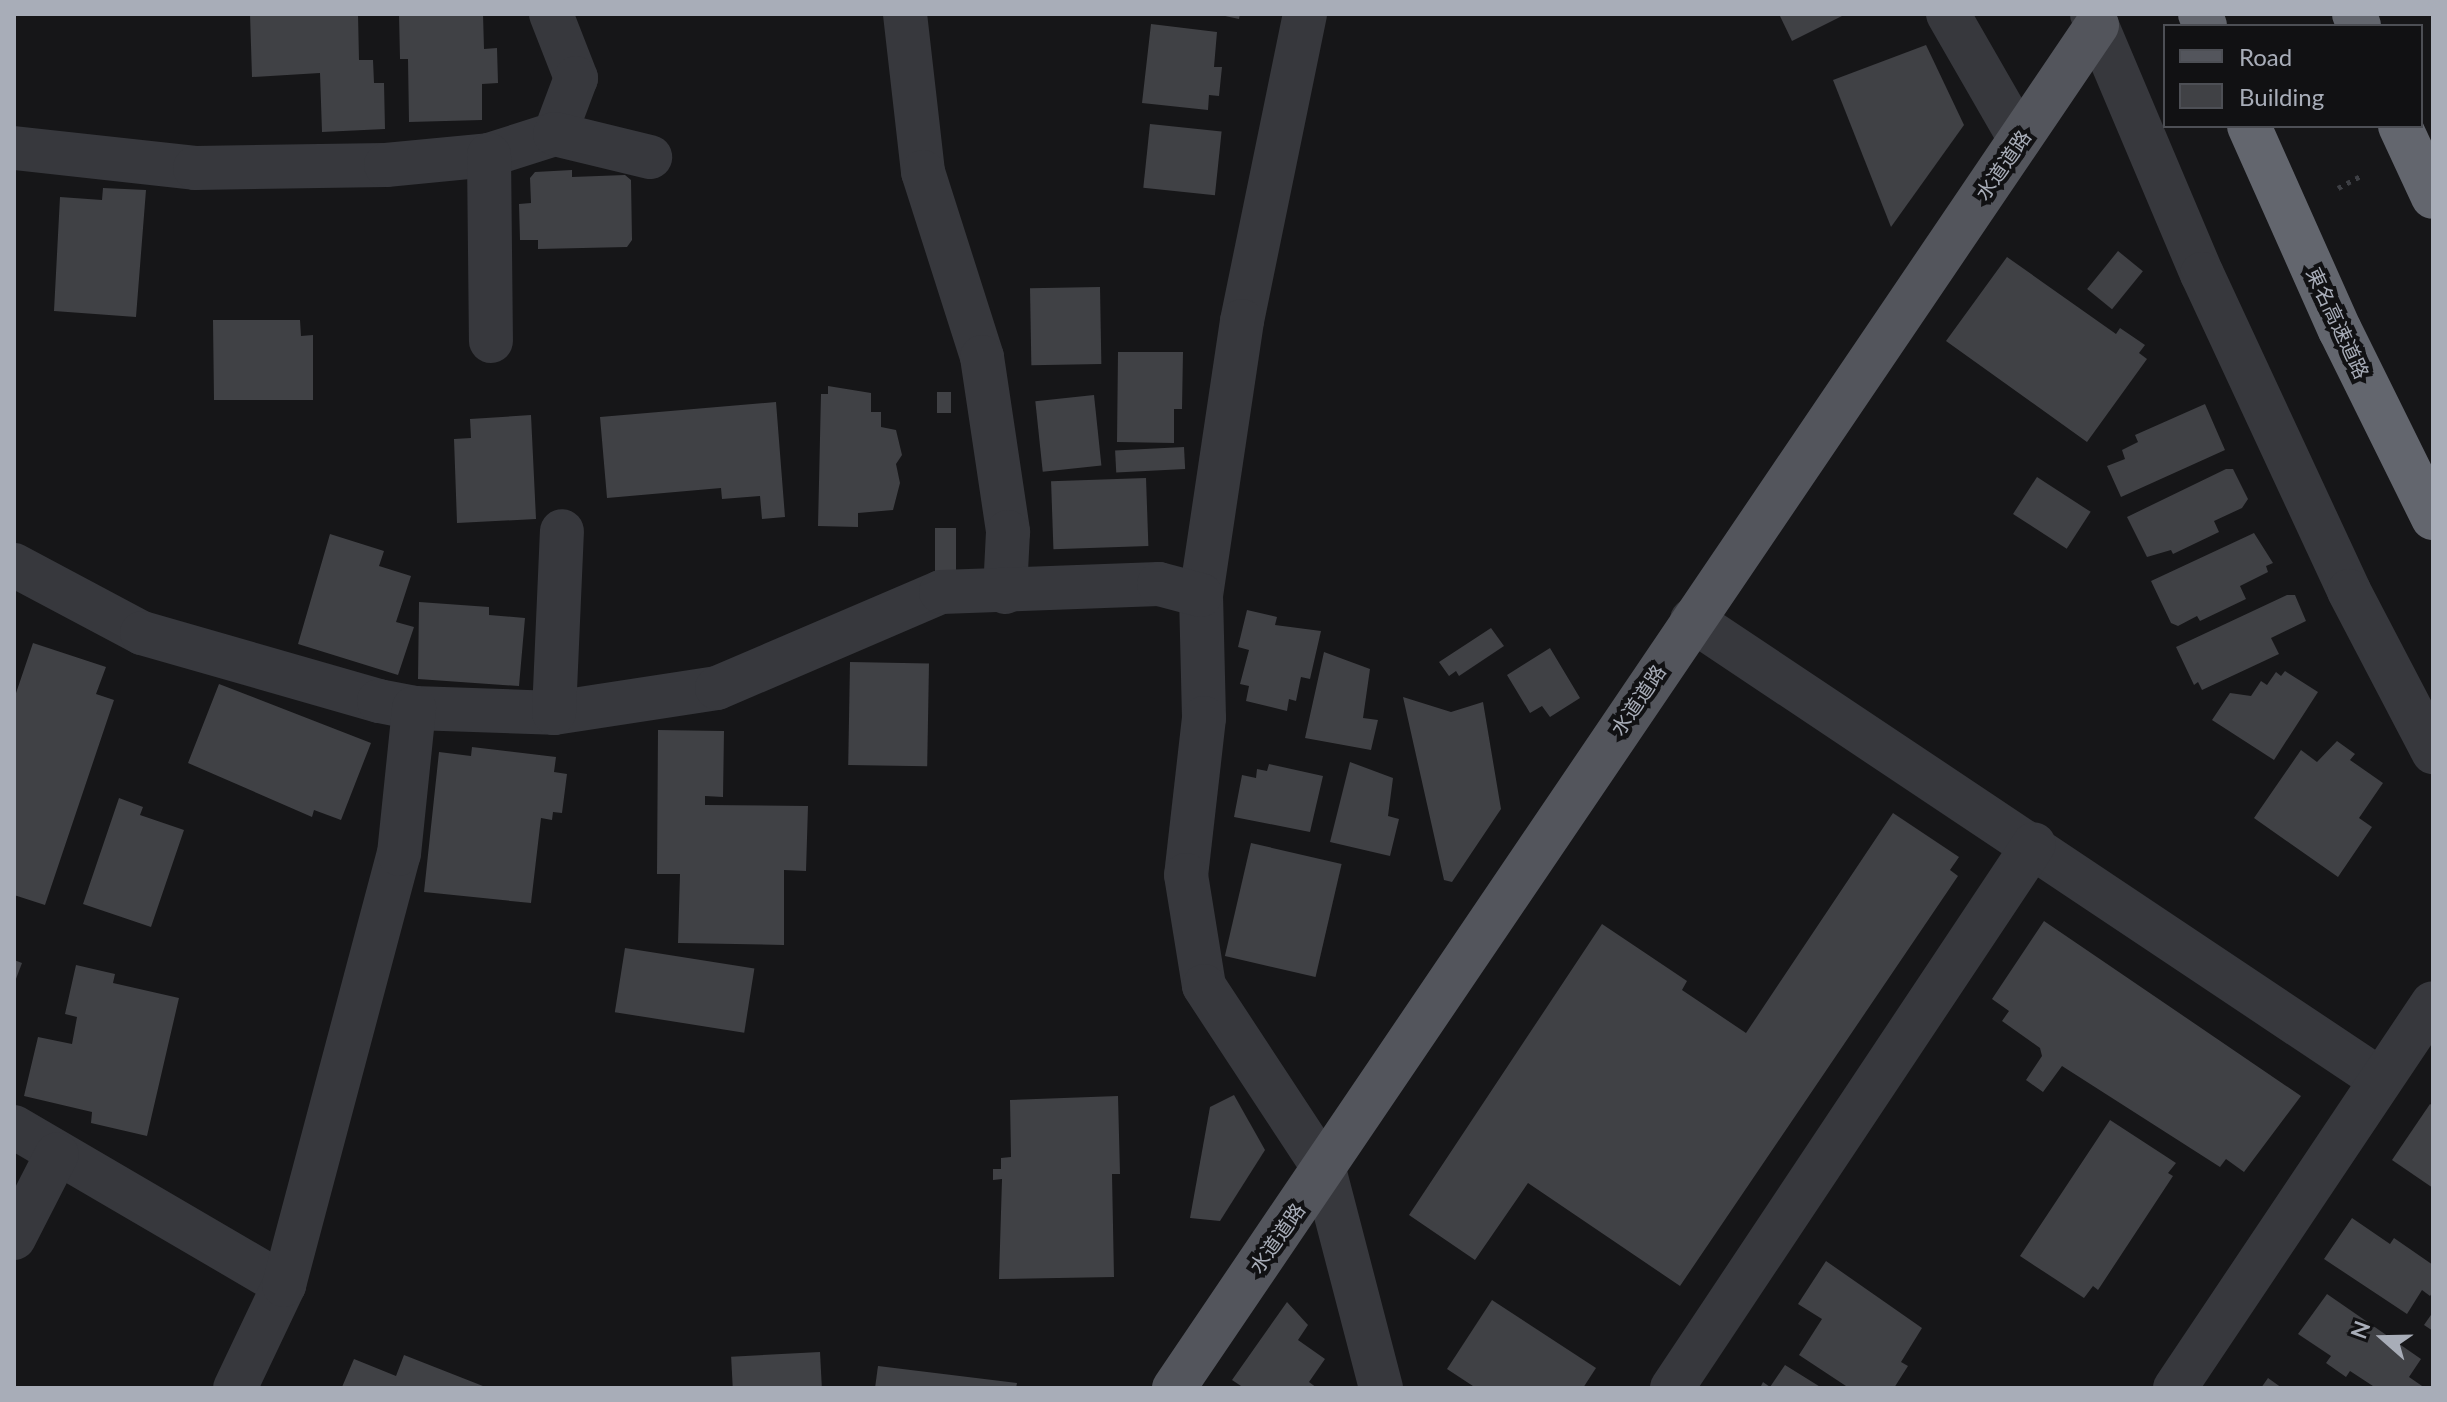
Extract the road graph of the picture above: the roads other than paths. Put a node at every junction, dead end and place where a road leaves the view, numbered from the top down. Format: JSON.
{"nodes":[{"id":1,"x":551,"y":14,"type":"edge"},
{"id":2,"x":905,"y":14,"type":"edge"},
{"id":3,"x":1305,"y":14,"type":"edge"},
{"id":4,"x":1948,"y":14,"type":"edge"},
{"id":5,"x":2098,"y":18,"type":"edge"},
{"id":6,"x":2250,"y":128,"type":"edge"},
{"id":7,"x":2401,"y":128,"type":"edge"},
{"id":8,"x":555,"y":134,"type":"junction"},
{"id":9,"x":2020,"y":139,"type":"junction"},
{"id":10,"x":14,"y":148,"type":"edge"},
{"id":11,"x":489,"y":155,"type":"junction"},
{"id":12,"x":650,"y":157,"type":"dead end"},
{"id":13,"x":2433,"y":197,"type":"edge"},
{"id":14,"x":491,"y":341,"type":"dead end"},
{"id":15,"x":2433,"y":518,"type":"edge"},
{"id":16,"x":562,"y":531,"type":"dead end"},
{"id":17,"x":14,"y":565,"type":"edge"},
{"id":18,"x":1005,"y":592,"type":"junction"},
{"id":19,"x":1201,"y":595,"type":"junction"},
{"id":20,"x":1692,"y":620,"type":"junction"},
{"id":21,"x":414,"y":708,"type":"junction"},
{"id":22,"x":554,"y":713,"type":"junction"},
{"id":23,"x":2433,"y":752,"type":"edge"},
{"id":24,"x":2034,"y":844,"type":"junction"},
{"id":25,"x":2433,"y":1003,"type":"edge"},
{"id":26,"x":2381,"y":1080,"type":"junction"},
{"id":27,"x":14,"y":1127,"type":"edge"},
{"id":28,"x":57,"y":1154,"type":"junction"},
{"id":29,"x":1324,"y":1169,"type":"junction"},
{"id":30,"x":14,"y":1238,"type":"edge"},
{"id":31,"x":284,"y":1285,"type":"junction"},
{"id":32,"x":235,"y":1388,"type":"edge"},
{"id":33,"x":1174,"y":1388,"type":"edge"},
{"id":34,"x":1381,"y":1388,"type":"edge"},
{"id":35,"x":1672,"y":1388,"type":"edge"},
{"id":36,"x":2175,"y":1388,"type":"edge"}],
"edges":[{"from":1,"to":8,"type":"street"},
{"from":2,"to":18,"type":"street"},
{"from":3,"to":19,"type":"street"},
{"from":4,"to":9,"type":"street"},
{"from":5,"to":9,"type":"main road","name":"水道道路"},
{"from":5,"to":23,"type":"street"},
{"from":6,"to":15,"type":"highway","name":"東名高速道路","bridge":true},
{"from":7,"to":13,"type":"highway","bridge":true},
{"from":8,"to":11,"type":"street"},
{"from":8,"to":12,"type":"street"},
{"from":9,"to":20,"type":"main road","name":"水道道路"},
{"from":10,"to":11,"type":"street"},
{"from":11,"to":14,"type":"street"},
{"from":16,"to":22,"type":"street"},
{"from":17,"to":21,"type":"street"},
{"from":18,"to":19,"type":"street"},
{"from":18,"to":22,"type":"street"},
{"from":19,"to":29,"type":"street"},
{"from":20,"to":24,"type":"street"},
{"from":20,"to":29,"type":"main road","name":"水道道路"},
{"from":21,"to":22,"type":"street"},
{"from":21,"to":31,"type":"street"},
{"from":24,"to":26,"type":"street"},
{"from":24,"to":35,"type":"street"},
{"from":25,"to":26,"type":"street"},
{"from":26,"to":36,"type":"street"},
{"from":27,"to":28,"type":"street"},
{"from":28,"to":30,"type":"street"},
{"from":28,"to":31,"type":"street"},
{"from":29,"to":33,"type":"main road","name":"水道道路"},
{"from":29,"to":34,"type":"street"},
{"from":31,"to":32,"type":"street"}]}
